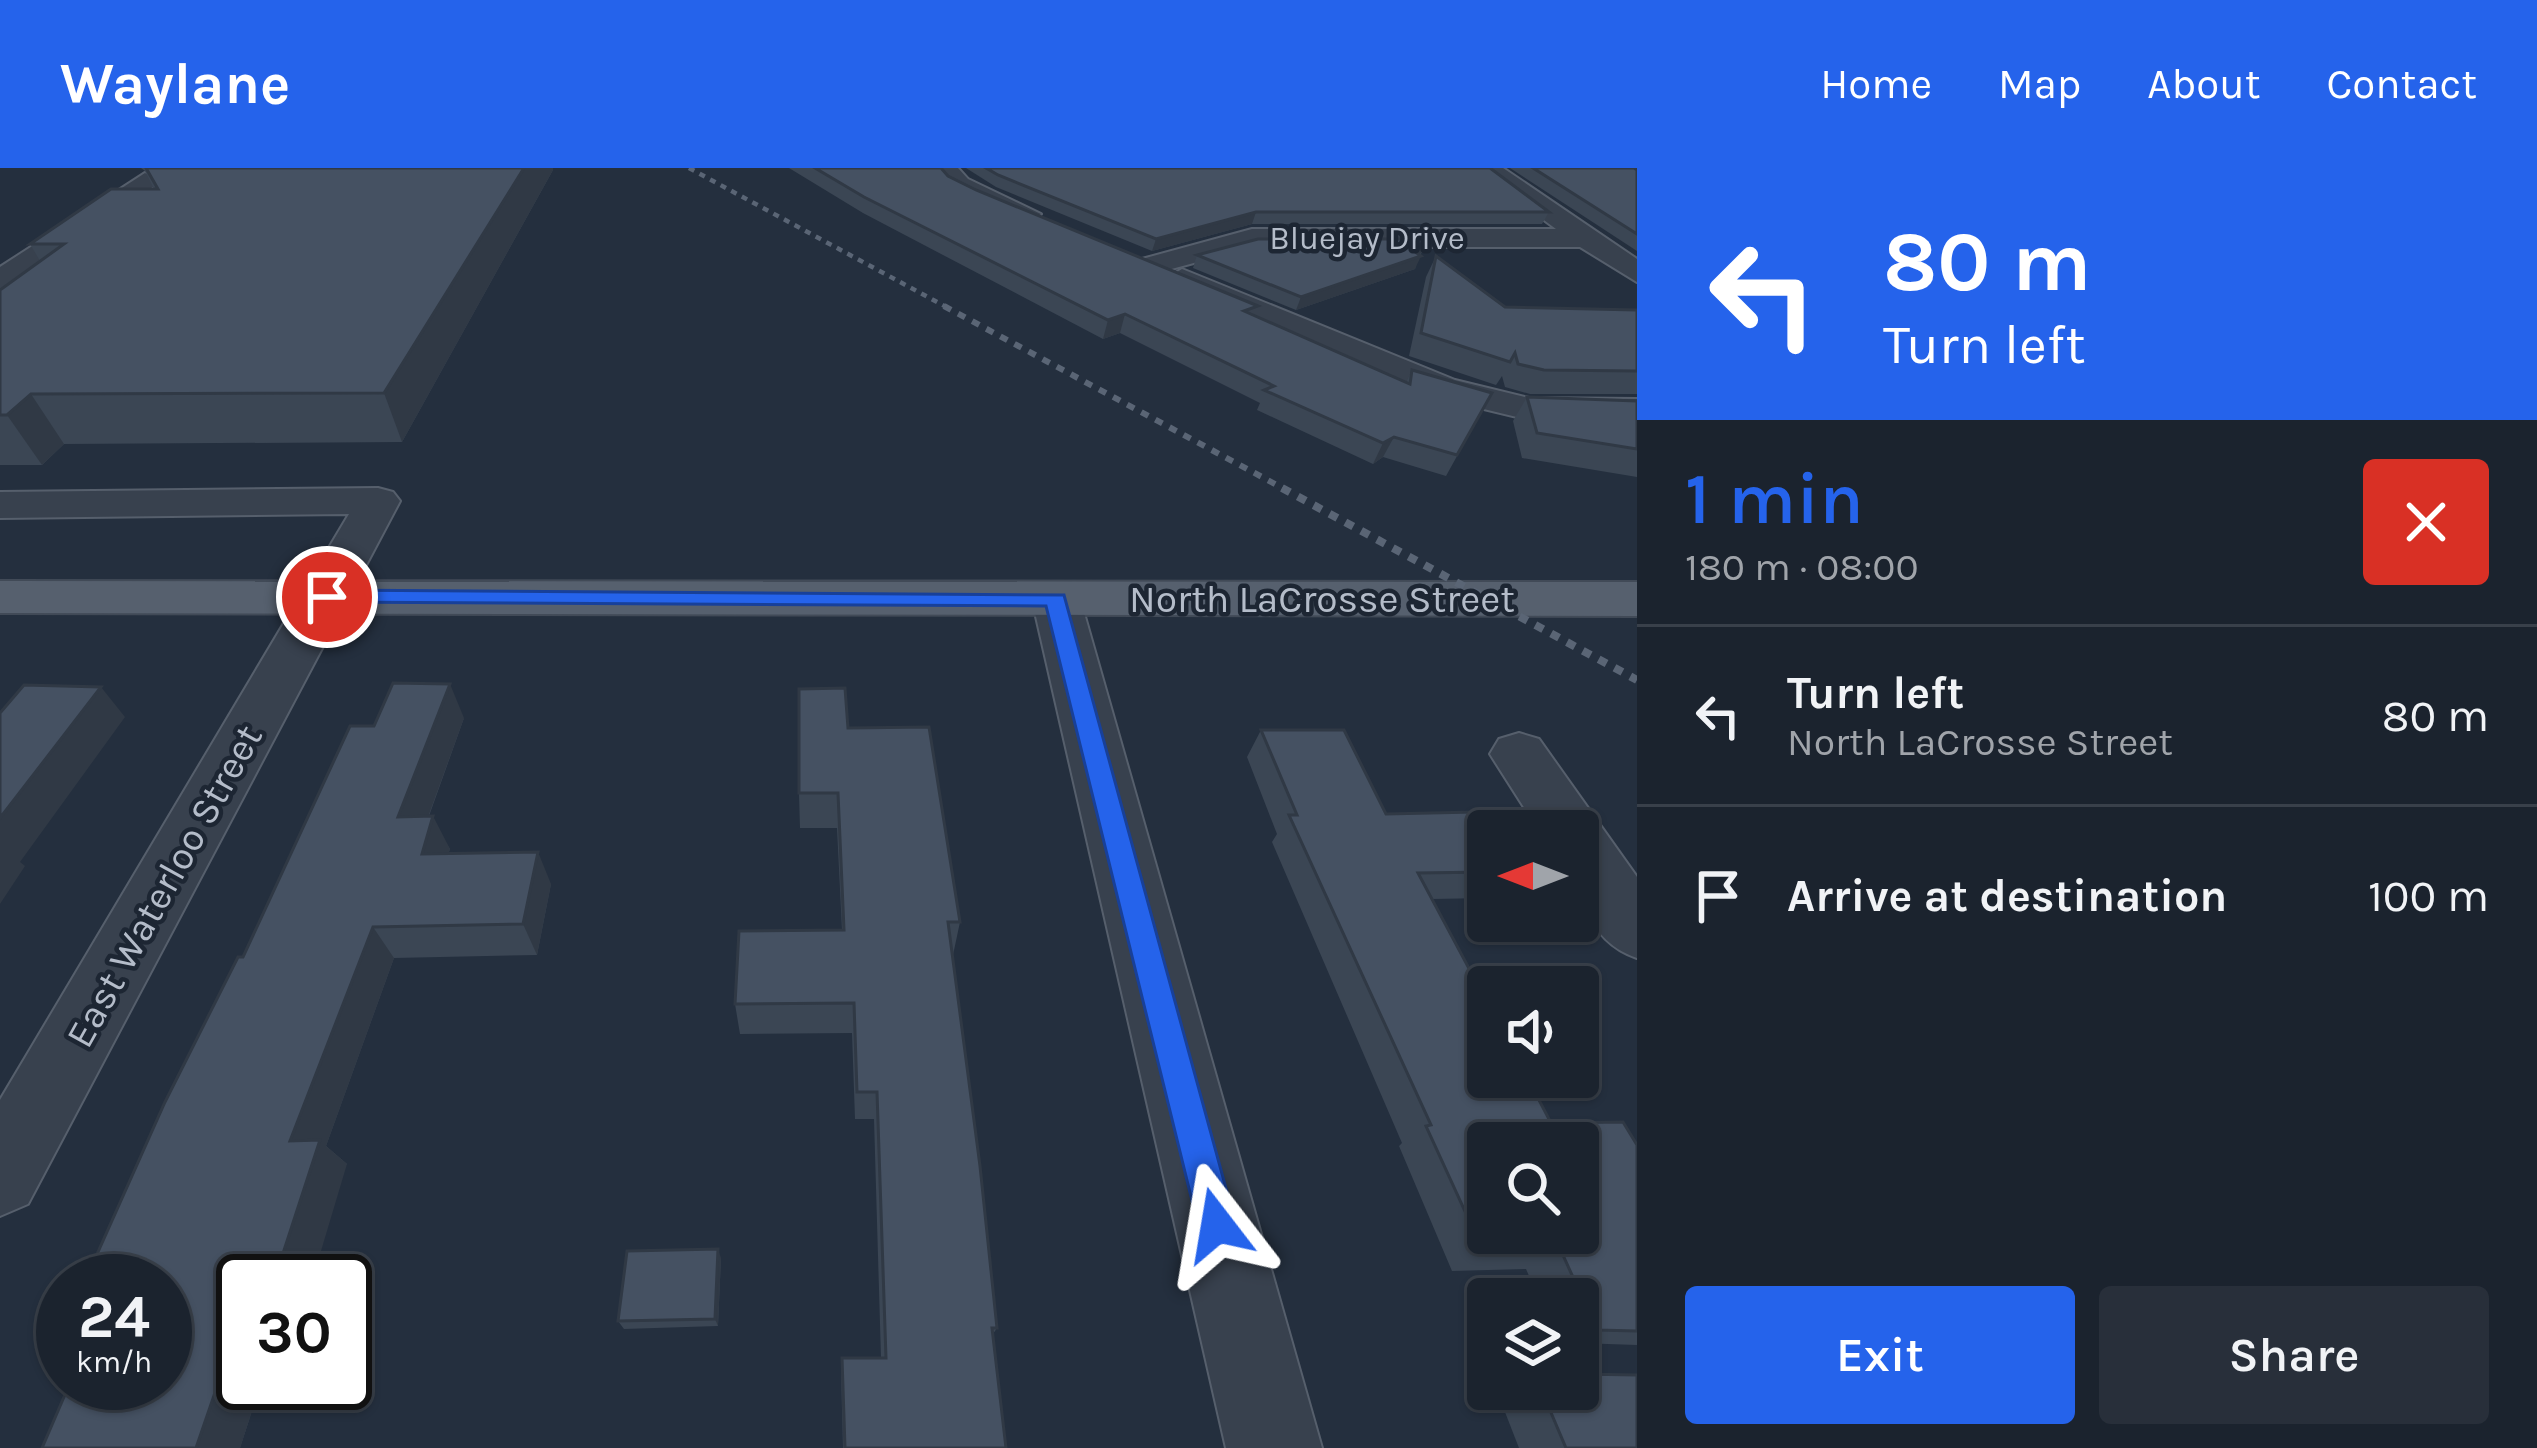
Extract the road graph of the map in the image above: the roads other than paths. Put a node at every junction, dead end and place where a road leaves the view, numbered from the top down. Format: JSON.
{"nodes":[{"id":1,"x":944,"y":168,"type":"edge"},
{"id":2,"x":1486,"y":168,"type":"edge"},
{"id":3,"x":145,"y":181,"type":"dead end"},
{"id":4,"x":1048,"y":223,"type":"edge"},
{"id":5,"x":1586,"y":238,"type":"junction"},
{"id":6,"x":1637,"y":273,"type":"edge"},
{"id":7,"x":0,"y":280,"type":"edge"},
{"id":8,"x":1637,"y":410,"type":"edge"},
{"id":9,"x":0,"y":505,"type":"edge"},
{"id":10,"x":0,"y":597,"type":"edge"},
{"id":11,"x":327,"y":597,"type":"junction"},
{"id":12,"x":1056,"y":599,"type":"junction"},
{"id":13,"x":1637,"y":599,"type":"edge"},
{"id":14,"x":1519,"y":754,"type":"dead end"},
{"id":15,"x":1557,"y":810,"type":"edge"},
{"id":16,"x":1599,"y":873,"type":"edge"},
{"id":17,"x":1637,"y":930,"type":"edge"},
{"id":18,"x":0,"y":1176,"type":"edge"},
{"id":19,"x":1274,"y":1448,"type":"edge"}],
"edges":[{"from":1,"to":4,"type":"street"},
{"from":2,"to":5,"type":"street"},
{"from":3,"to":7,"type":"street"},
{"from":5,"to":6,"type":"street"},
{"from":5,"to":8,"type":"street","name":"Bluejay Drive"},
{"from":9,"to":11,"type":"street","name":"East Waterloo Street"},
{"from":10,"to":11,"type":"main road","name":"North LaCrosse Street"},
{"from":11,"to":12,"type":"main road","name":"North LaCrosse Street"},
{"from":11,"to":18,"type":"street","name":"East Waterloo Street"},
{"from":12,"to":13,"type":"main road","name":"North LaCrosse Street"},
{"from":12,"to":19,"type":"street"},
{"from":14,"to":15,"type":"street"},
{"from":16,"to":17,"type":"street"}]}
